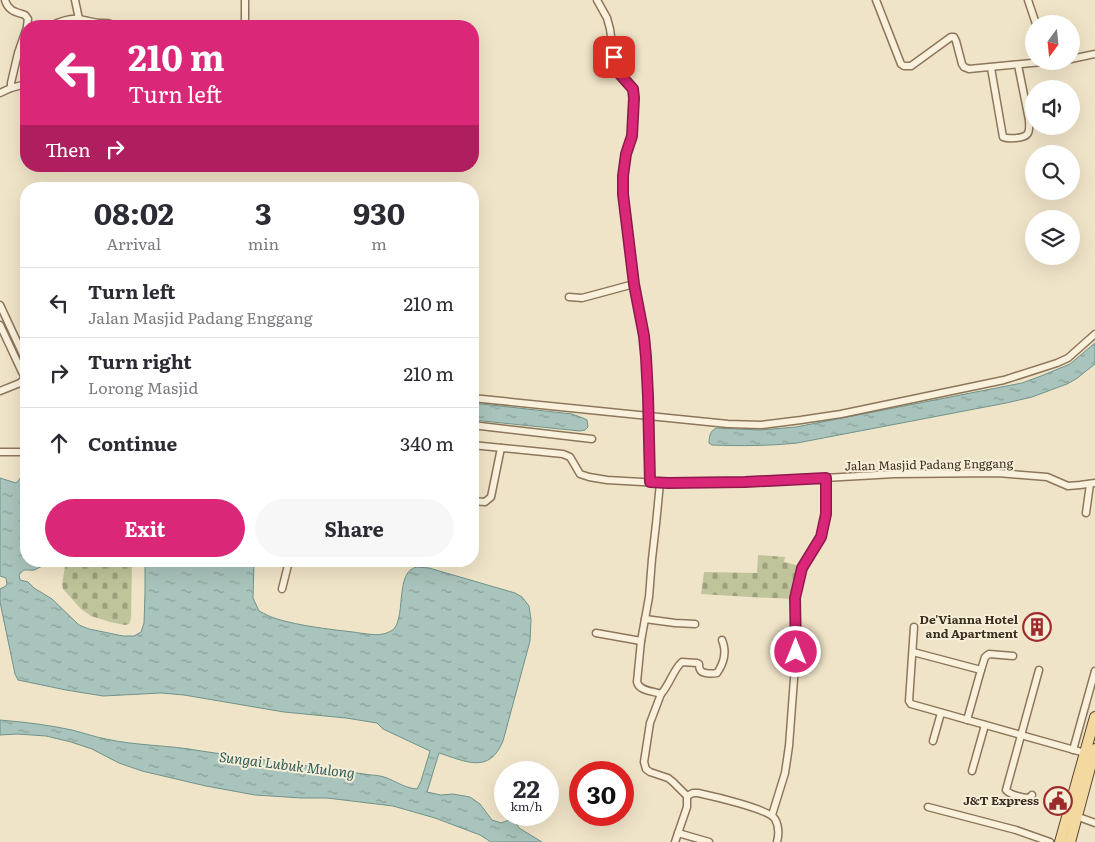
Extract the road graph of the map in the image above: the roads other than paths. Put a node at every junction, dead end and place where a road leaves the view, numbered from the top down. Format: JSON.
{"nodes":[{"id":1,"x":5,"y":0,"type":"edge"},
{"id":2,"x":75,"y":0,"type":"edge"},
{"id":3,"x":245,"y":0,"type":"edge"},
{"id":4,"x":597,"y":0,"type":"edge"},
{"id":5,"x":876,"y":0,"type":"edge"},
{"id":6,"x":1028,"y":0,"type":"edge"},
{"id":7,"x":1033,"y":15,"type":"edge"},
{"id":8,"x":79,"y":19,"type":"junction"},
{"id":9,"x":245,"y":19,"type":"dead end"},
{"id":10,"x":28,"y":20,"type":"edge"},
{"id":11,"x":67,"y":20,"type":"edge"},
{"id":12,"x":84,"y":20,"type":"edge"},
{"id":13,"x":20,"y":50,"type":"edge"},
{"id":14,"x":1095,"y":54,"type":"edge"},
{"id":15,"x":1080,"y":56,"type":"edge"},
{"id":16,"x":1025,"y":64,"type":"edge"},
{"id":17,"x":1018,"y":65,"type":"junction"},
{"id":18,"x":991,"y":68,"type":"junction"},
{"id":19,"x":20,"y":86,"type":"edge"},
{"id":20,"x":11,"y":88,"type":"junction"},
{"id":21,"x":0,"y":93,"type":"edge"},
{"id":22,"x":634,"y":284,"type":"junction"},
{"id":23,"x":569,"y":297,"type":"dead end"},
{"id":24,"x":0,"y":305,"type":"edge"},
{"id":25,"x":0,"y":326,"type":"edge"},
{"id":26,"x":1095,"y":334,"type":"edge"},
{"id":27,"x":20,"y":348,"type":"edge"},
{"id":28,"x":20,"y":365,"type":"edge"},
{"id":29,"x":20,"y":383,"type":"edge"},
{"id":30,"x":0,"y":391,"type":"edge"},
{"id":31,"x":479,"y":399,"type":"edge"},
{"id":32,"x":649,"y":415,"type":"junction"},
{"id":33,"x":479,"y":426,"type":"edge"},
{"id":34,"x":592,"y":439,"type":"dead end"},
{"id":35,"x":479,"y":446,"type":"edge"},
{"id":36,"x":501,"y":448,"type":"junction"},
{"id":37,"x":0,"y":452,"type":"edge"},
{"id":38,"x":20,"y":452,"type":"edge"},
{"id":39,"x":826,"y":478,"type":"junction"},
{"id":40,"x":650,"y":482,"type":"junction"},
{"id":41,"x":660,"y":483,"type":"junction"},
{"id":42,"x":1092,"y":483,"type":"edge"},
{"id":43,"x":479,"y":502,"type":"edge"},
{"id":44,"x":1086,"y":513,"type":"dead end"},
{"id":45,"x":288,"y":567,"type":"edge"},
{"id":46,"x":282,"y":589,"type":"dead end"},
{"id":47,"x":645,"y":618,"type":"junction"},
{"id":48,"x":695,"y":624,"type":"dead end"},
{"id":49,"x":914,"y":627,"type":"dead end"},
{"id":50,"x":596,"y":633,"type":"dead end"},
{"id":51,"x":642,"y":640,"type":"junction"},
{"id":52,"x":722,"y":640,"type":"dead end"},
{"id":53,"x":913,"y":652,"type":"junction"},
{"id":54,"x":1013,"y":656,"type":"dead end"},
{"id":55,"x":981,"y":670,"type":"junction"},
{"id":56,"x":1039,"y":670,"type":"dead end"},
{"id":57,"x":1095,"y":671,"type":"edge"},
{"id":58,"x":1093,"y":686,"type":"edge"},
{"id":59,"x":661,"y":694,"type":"junction"},
{"id":60,"x":941,"y":713,"type":"junction"},
{"id":61,"x":1095,"y":717,"type":"edge"},
{"id":62,"x":967,"y":720,"type":"junction"},
{"id":63,"x":985,"y":725,"type":"junction"},
{"id":64,"x":1021,"y":735,"type":"junction"},
{"id":65,"x":933,"y":741,"type":"dead end"},
{"id":66,"x":1073,"y":750,"type":"junction"},
{"id":67,"x":1090,"y":751,"type":"edge"},
{"id":68,"x":972,"y":772,"type":"dead end"},
{"id":69,"x":1032,"y":794,"type":"dead end"},
{"id":70,"x":686,"y":796,"type":"junction"},
{"id":71,"x":928,"y":807,"type":"dead end"},
{"id":72,"x":772,"y":815,"type":"junction"},
{"id":73,"x":1076,"y":816,"type":"junction"},
{"id":74,"x":1095,"y":823,"type":"edge"},
{"id":75,"x":678,"y":833,"type":"junction"},
{"id":76,"x":675,"y":842,"type":"edge"},
{"id":77,"x":709,"y":842,"type":"edge"},
{"id":78,"x":777,"y":842,"type":"edge"},
{"id":79,"x":1050,"y":842,"type":"edge"},
{"id":80,"x":1060,"y":842,"type":"edge"},
{"id":81,"x":1070,"y":842,"type":"edge"}],
"edges":[{"from":1,"to":10,"type":"street"},
{"from":2,"to":8,"type":"street"},
{"from":3,"to":9,"type":"street"},
{"from":4,"to":22,"type":"street"},
{"from":5,"to":18,"type":"street"},
{"from":6,"to":7,"type":"street"},
{"from":8,"to":11,"type":"street"},
{"from":8,"to":12,"type":"street"},
{"from":13,"to":20,"type":"street"},
{"from":14,"to":15,"type":"street"},
{"from":16,"to":17,"type":"street"},
{"from":17,"to":18,"type":"street"},
{"from":17,"to":18,"type":"street"},
{"from":19,"to":20,"type":"street"},
{"from":20,"to":21,"type":"street"},
{"from":22,"to":23,"type":"street"},
{"from":22,"to":32,"type":"street"},
{"from":24,"to":27,"type":"street"},
{"from":25,"to":28,"type":"street"},
{"from":26,"to":32,"type":"street"},
{"from":29,"to":30,"type":"street"},
{"from":31,"to":32,"type":"street"},
{"from":32,"to":40,"type":"street"},
{"from":33,"to":34,"type":"street"},
{"from":35,"to":36,"type":"street","name":"Jalan Masjid Padang Enggang"},
{"from":36,"to":40,"type":"street","name":"Jalan Masjid Padang Enggang"},
{"from":36,"to":43,"type":"street"},
{"from":37,"to":38,"type":"street"},
{"from":39,"to":41,"type":"street","name":"Jalan Masjid Padang Enggang"},
{"from":39,"to":42,"type":"street","name":"Jalan Masjid Padang Enggang"},
{"from":39,"to":72,"type":"street"},
{"from":40,"to":41,"type":"street","name":"Jalan Masjid Padang Enggang"},
{"from":41,"to":47,"type":"street"},
{"from":42,"to":44,"type":"street"},
{"from":45,"to":46,"type":"street"},
{"from":47,"to":48,"type":"street"},
{"from":47,"to":51,"type":"street"},
{"from":49,"to":53,"type":"street"},
{"from":50,"to":51,"type":"street"},
{"from":51,"to":59,"type":"street"},
{"from":52,"to":59,"type":"street"},
{"from":53,"to":55,"type":"street"},
{"from":53,"to":60,"type":"street"},
{"from":54,"to":55,"type":"street"},
{"from":55,"to":62,"type":"street"},
{"from":56,"to":64,"type":"street"},
{"from":57,"to":58,"type":"street"},
{"from":58,"to":66,"type":"street"},
{"from":59,"to":70,"type":"street"},
{"from":60,"to":62,"type":"street"},
{"from":60,"to":65,"type":"street"},
{"from":61,"to":67,"type":"main road"},
{"from":62,"to":63,"type":"street"},
{"from":63,"to":64,"type":"street"},
{"from":63,"to":68,"type":"street"},
{"from":64,"to":66,"type":"street"},
{"from":64,"to":69,"type":"street"},
{"from":66,"to":67,"type":"street"},
{"from":67,"to":73,"type":"main road"},
{"from":67,"to":80,"type":"main road"},
{"from":70,"to":72,"type":"street"},
{"from":70,"to":75,"type":"street"},
{"from":71,"to":79,"type":"street"},
{"from":72,"to":78,"type":"street"},
{"from":73,"to":74,"type":"street"},
{"from":73,"to":81,"type":"main road"},
{"from":75,"to":76,"type":"street"},
{"from":75,"to":77,"type":"street"}]}
